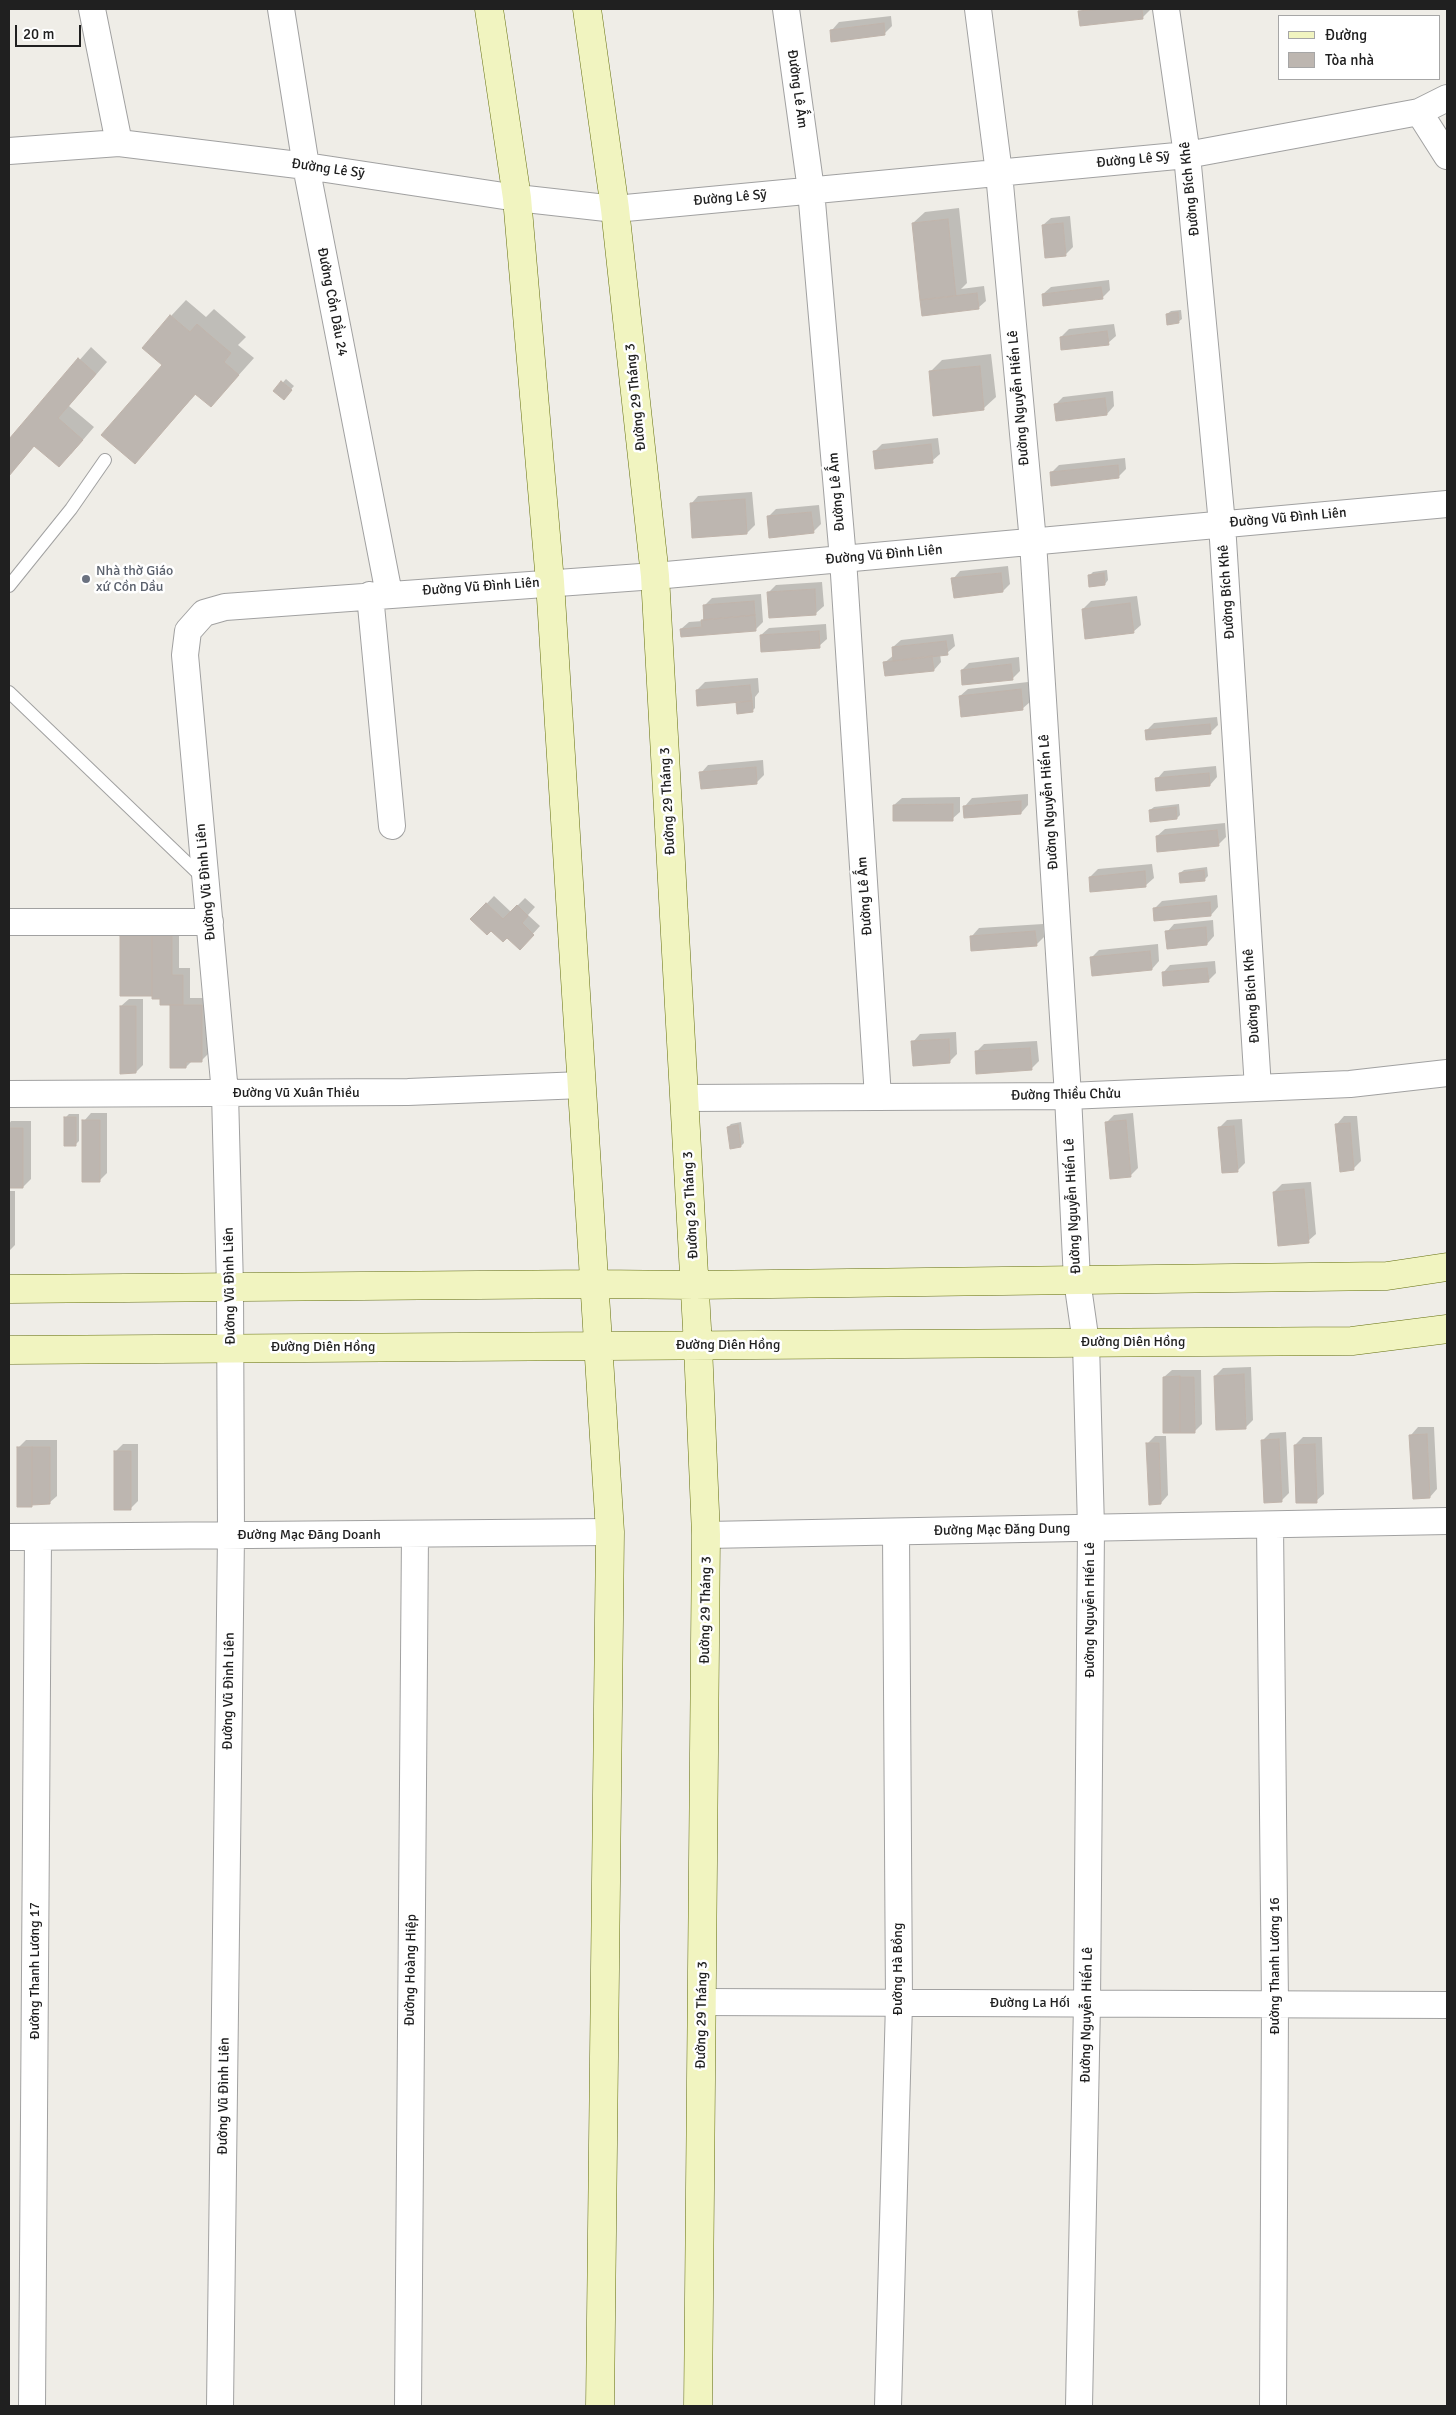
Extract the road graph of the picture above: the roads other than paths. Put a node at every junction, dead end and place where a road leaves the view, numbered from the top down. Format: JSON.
{"nodes":[{"id":1,"x":92,"y":9,"type":"edge"},
{"id":2,"x":281,"y":9,"type":"edge"},
{"id":3,"x":489,"y":9,"type":"edge"},
{"id":4,"x":587,"y":9,"type":"edge"},
{"id":5,"x":786,"y":9,"type":"edge"},
{"id":6,"x":978,"y":9,"type":"edge"},
{"id":7,"x":1166,"y":9,"type":"edge"},
{"id":8,"x":1447,"y":98,"type":"edge"},
{"id":9,"x":1419,"y":112,"type":"junction"},
{"id":10,"x":119,"y":143,"type":"junction"},
{"id":11,"x":9,"y":151,"type":"edge"},
{"id":12,"x":1188,"y":155,"type":"junction"},
{"id":13,"x":1447,"y":156,"type":"edge"},
{"id":14,"x":306,"y":166,"type":"junction"},
{"id":15,"x":999,"y":173,"type":"junction"},
{"id":16,"x":811,"y":190,"type":"junction"},
{"id":17,"x":517,"y":198,"type":"junction"},
{"id":18,"x":616,"y":209,"type":"junction"},
{"id":19,"x":105,"y":460,"type":"dead end"},
{"id":20,"x":1447,"y":504,"type":"edge"},
{"id":21,"x":1222,"y":524,"type":"junction"},
{"id":22,"x":1033,"y":542,"type":"junction"},
{"id":23,"x":843,"y":559,"type":"junction"},
{"id":24,"x":655,"y":576,"type":"junction"},
{"id":25,"x":550,"y":582,"type":"junction"},
{"id":26,"x":9,"y":586,"type":"edge"},
{"id":27,"x":380,"y":595,"type":"junction"},
{"id":28,"x":9,"y":692,"type":"edge"},
{"id":29,"x":392,"y":826,"type":"dead end"},
{"id":30,"x":206,"y":881,"type":"junction"},
{"id":31,"x":9,"y":922,"type":"edge"},
{"id":32,"x":210,"y":922,"type":"junction"},
{"id":33,"x":1447,"y":1074,"type":"edge"},
{"id":34,"x":582,"y":1085,"type":"junction"},
{"id":35,"x":1258,"y":1088,"type":"junction"},
{"id":36,"x":225,"y":1093,"type":"junction"},
{"id":37,"x":9,"y":1094,"type":"edge"},
{"id":38,"x":1068,"y":1096,"type":"junction"},
{"id":39,"x":878,"y":1097,"type":"junction"},
{"id":40,"x":685,"y":1098,"type":"junction"},
{"id":41,"x":1447,"y":1268,"type":"edge"},
{"id":42,"x":1077,"y":1280,"type":"junction"},
{"id":43,"x":594,"y":1284,"type":"junction"},
{"id":44,"x":695,"y":1286,"type":"junction"},
{"id":45,"x":230,"y":1287,"type":"junction"},
{"id":46,"x":9,"y":1289,"type":"edge"},
{"id":47,"x":1447,"y":1329,"type":"edge"},
{"id":48,"x":1086,"y":1343,"type":"junction"},
{"id":49,"x":598,"y":1346,"type":"junction"},
{"id":50,"x":698,"y":1346,"type":"junction"},
{"id":51,"x":231,"y":1348,"type":"junction"},
{"id":52,"x":9,"y":1350,"type":"edge"},
{"id":53,"x":1447,"y":1521,"type":"edge"},
{"id":54,"x":1270,"y":1525,"type":"junction"},
{"id":55,"x":1091,"y":1528,"type":"junction"},
{"id":56,"x":610,"y":1532,"type":"junction"},
{"id":57,"x":896,"y":1532,"type":"junction"},
{"id":58,"x":415,"y":1534,"type":"junction"},
{"id":59,"x":231,"y":1535,"type":"junction"},
{"id":60,"x":706,"y":1535,"type":"junction"},
{"id":61,"x":9,"y":1537,"type":"edge"},
{"id":62,"x":38,"y":1537,"type":"junction"},
{"id":63,"x":702,"y":2002,"type":"junction"},
{"id":64,"x":899,"y":2003,"type":"junction"},
{"id":65,"x":1087,"y":2003,"type":"junction"},
{"id":66,"x":1275,"y":2004,"type":"junction"},
{"id":67,"x":1447,"y":2005,"type":"edge"},
{"id":68,"x":32,"y":2406,"type":"edge"},
{"id":69,"x":220,"y":2406,"type":"edge"},
{"id":70,"x":408,"y":2406,"type":"edge"},
{"id":71,"x":600,"y":2406,"type":"edge"},
{"id":72,"x":698,"y":2406,"type":"edge"},
{"id":73,"x":888,"y":2406,"type":"edge"},
{"id":74,"x":1080,"y":2406,"type":"edge"},
{"id":75,"x":1273,"y":2406,"type":"edge"}],
"edges":[{"from":1,"to":10,"type":"street"},
{"from":2,"to":14,"type":"street","name":"Đường Cồn Dầu 24"},
{"from":3,"to":17,"type":"street"},
{"from":4,"to":18,"type":"street","name":"Đường 29 Tháng 3"},
{"from":5,"to":16,"type":"street","name":"Đường Lê Ấm"},
{"from":6,"to":15,"type":"street","name":"Đường Nguyễn Hiến Lê"},
{"from":7,"to":12,"type":"street","name":"Đường Bích Khê"},
{"from":8,"to":9,"type":"street","name":"Đường Lê Sỹ"},
{"from":9,"to":12,"type":"street","name":"Đường Lê Sỹ"},
{"from":9,"to":13,"type":"street"},
{"from":10,"to":11,"type":"street","name":"Đường Lê Sỹ"},
{"from":10,"to":14,"type":"street","name":"Đường Lê Sỹ"},
{"from":12,"to":15,"type":"street","name":"Đường Lê Sỹ"},
{"from":12,"to":21,"type":"street","name":"Đường Bích Khê"},
{"from":14,"to":17,"type":"street","name":"Đường Lê Sỹ"},
{"from":14,"to":27,"type":"street","name":"Đường Cồn Dầu 24"},
{"from":15,"to":16,"type":"street","name":"Đường Lê Sỹ"},
{"from":15,"to":22,"type":"street","name":"Đường Nguyễn Hiến Lê"},
{"from":16,"to":18,"type":"street","name":"Đường Lê Sỹ"},
{"from":16,"to":23,"type":"street","name":"Đường Lê Ấm"},
{"from":17,"to":18,"type":"street","name":"Đường Lê Sỹ"},
{"from":17,"to":25,"type":"street"},
{"from":18,"to":24,"type":"street","name":"Đường 29 Tháng 3"},
{"from":19,"to":26,"type":"lane"},
{"from":20,"to":21,"type":"street","name":"Đường Vũ Đình Liên"},
{"from":21,"to":22,"type":"street","name":"Đường Vũ Đình Liên"},
{"from":21,"to":35,"type":"street","name":"Đường Bích Khê"},
{"from":22,"to":23,"type":"street","name":"Đường Vũ Đình Liên"},
{"from":22,"to":38,"type":"street","name":"Đường Nguyễn Hiến Lê"},
{"from":23,"to":24,"type":"street","name":"Đường Vũ Đình Liên"},
{"from":23,"to":39,"type":"street","name":"Đường Lê Ấm"},
{"from":24,"to":25,"type":"street","name":"Đường Vũ Đình Liên"},
{"from":24,"to":40,"type":"street","name":"Đường 29 Tháng 3"},
{"from":25,"to":27,"type":"street","name":"Đường Vũ Đình Liên"},
{"from":25,"to":34,"type":"street"},
{"from":27,"to":29,"type":"street","name":"Đường Cồn Dầu 24"},
{"from":27,"to":30,"type":"street","name":"Đường Vũ Đình Liên"},
{"from":28,"to":30,"type":"lane"},
{"from":30,"to":32,"type":"street","name":"Đường Vũ Đình Liên"},
{"from":31,"to":32,"type":"street"},
{"from":32,"to":36,"type":"street","name":"Đường Vũ Đình Liên"},
{"from":33,"to":35,"type":"street","name":"Đường Thiều Chửu"},
{"from":34,"to":36,"type":"street","name":"Đường Vũ Xuân Thiều"},
{"from":34,"to":43,"type":"street"},
{"from":35,"to":38,"type":"street","name":"Đường Thiều Chửu"},
{"from":36,"to":37,"type":"street","name":"Đường Vũ Xuân Thiều"},
{"from":36,"to":45,"type":"street","name":"Đường Vũ Đình Liên"},
{"from":38,"to":39,"type":"street","name":"Đường Thiều Chửu"},
{"from":38,"to":42,"type":"street","name":"Đường Nguyễn Hiến Lê"},
{"from":39,"to":40,"type":"street","name":"Đường Thiều Chửu"},
{"from":40,"to":44,"type":"street","name":"Đường 29 Tháng 3"},
{"from":41,"to":42,"type":"street"},
{"from":42,"to":44,"type":"street"},
{"from":42,"to":48,"type":"street","name":"Đường Nguyễn Hiến Lê"},
{"from":43,"to":44,"type":"street"},
{"from":43,"to":45,"type":"street"},
{"from":43,"to":49,"type":"street"},
{"from":44,"to":50,"type":"street","name":"Đường 29 Tháng 3"},
{"from":45,"to":46,"type":"street"},
{"from":45,"to":51,"type":"street","name":"Đường Vũ Đình Liên"},
{"from":47,"to":48,"type":"street","name":"Đường Diên Hồng"},
{"from":48,"to":50,"type":"street","name":"Đường Diên Hồng"},
{"from":48,"to":55,"type":"street","name":"Đường Nguyễn Hiến Lê"},
{"from":49,"to":50,"type":"street","name":"Đường Diên Hồng"},
{"from":49,"to":51,"type":"street","name":"Đường Diên Hồng"},
{"from":49,"to":56,"type":"street"},
{"from":50,"to":60,"type":"street","name":"Đường 29 Tháng 3"},
{"from":51,"to":52,"type":"street","name":"Đường Diên Hồng"},
{"from":51,"to":59,"type":"street","name":"Đường Vũ Đình Liên"},
{"from":53,"to":54,"type":"street","name":"Đường Mạc Đăng Dung"},
{"from":54,"to":55,"type":"street","name":"Đường Mạc Đăng Dung"},
{"from":54,"to":66,"type":"street","name":"Đường Thanh Lương 16"},
{"from":55,"to":57,"type":"street","name":"Đường Mạc Đăng Dung"},
{"from":55,"to":65,"type":"street","name":"Đường Nguyễn Hiến Lê"},
{"from":56,"to":58,"type":"street","name":"Đường Mạc Đăng Doanh"},
{"from":56,"to":71,"type":"street"},
{"from":57,"to":60,"type":"street","name":"Đường Mạc Đăng Dung"},
{"from":57,"to":64,"type":"street","name":"Đường Hà Bồng"},
{"from":58,"to":59,"type":"street","name":"Đường Mạc Đăng Doanh"},
{"from":58,"to":70,"type":"street","name":"Đường Hoàng Hiệp"},
{"from":59,"to":62,"type":"street","name":"Đường Mạc Đăng Doanh"},
{"from":59,"to":69,"type":"street","name":"Đường Vũ Đình Liên"},
{"from":60,"to":63,"type":"street","name":"Đường 29 Tháng 3"},
{"from":61,"to":62,"type":"street","name":"Đường Mạc Đăng Doanh"},
{"from":62,"to":68,"type":"street","name":"Đường Thanh Lương 17"},
{"from":63,"to":64,"type":"street","name":"Đường La Hối"},
{"from":63,"to":72,"type":"street","name":"Đường 29 Tháng 3"},
{"from":64,"to":65,"type":"street","name":"Đường La Hối"},
{"from":64,"to":73,"type":"street","name":"Đường Hà Bồng"},
{"from":65,"to":66,"type":"street","name":"Đường La Hối"},
{"from":65,"to":74,"type":"street","name":"Đường Nguyễn Hiến Lê"},
{"from":66,"to":67,"type":"street","name":"Đường La Hối"},
{"from":66,"to":75,"type":"street","name":"Đường Thanh Lương 16"}]}
